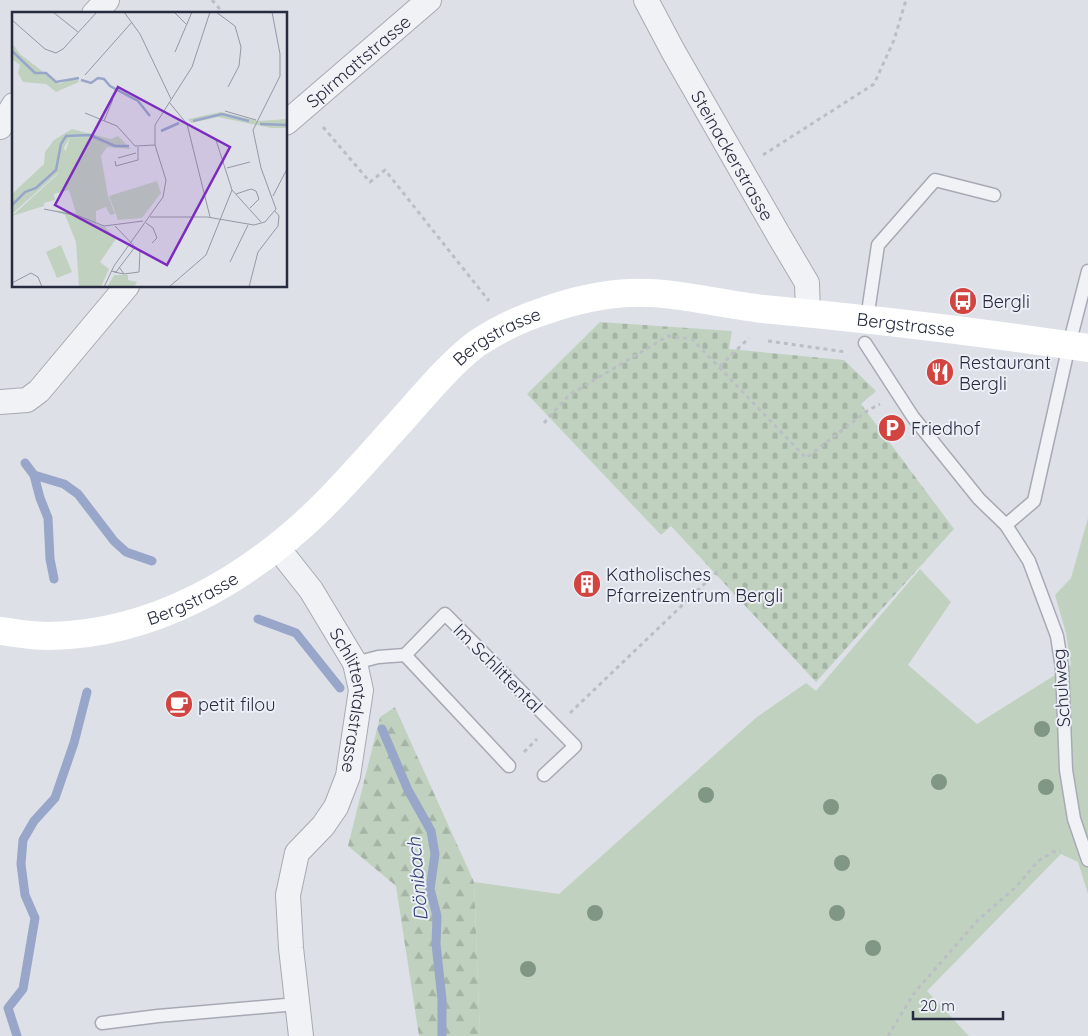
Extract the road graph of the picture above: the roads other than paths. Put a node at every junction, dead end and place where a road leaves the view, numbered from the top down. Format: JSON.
{"nodes":[{"id":1,"x":107,"y":0,"type":"edge"},
{"id":2,"x":429,"y":0,"type":"edge"},
{"id":3,"x":646,"y":0,"type":"edge"},
{"id":4,"x":96,"y":12,"type":"edge"},
{"id":5,"x":12,"y":108,"type":"edge"},
{"id":6,"x":288,"y":121,"type":"edge"},
{"id":7,"x":0,"y":127,"type":"edge"},
{"id":8,"x":994,"y":195,"type":"dead end"},
{"id":9,"x":1088,"y":271,"type":"edge"},
{"id":10,"x":125,"y":288,"type":"edge"},
{"id":11,"x":1084,"y":302,"type":"edge"},
{"id":12,"x":808,"y":313,"type":"junction"},
{"id":13,"x":866,"y":331,"type":"junction"},
{"id":14,"x":1078,"y":346,"type":"edge"},
{"id":15,"x":0,"y":402,"type":"edge"},
{"id":16,"x":1006,"y":525,"type":"junction"},
{"id":17,"x":277,"y":547,"type":"junction"},
{"id":18,"x":0,"y":631,"type":"edge"},
{"id":19,"x":405,"y":655,"type":"junction"},
{"id":20,"x":355,"y":663,"type":"junction"},
{"id":21,"x":509,"y":766,"type":"road end"},
{"id":22,"x":544,"y":775,"type":"dead end"},
{"id":23,"x":1088,"y":860,"type":"edge"},
{"id":24,"x":297,"y":1004,"type":"junction"},
{"id":25,"x":102,"y":1023,"type":"dead end"},
{"id":26,"x":301,"y":1036,"type":"edge"}],
"edges":[{"from":1,"to":4,"type":"street"},
{"from":2,"to":6,"type":"street","name":"Spirmattstrasse"},
{"from":3,"to":12,"type":"street","name":"Steinackerstrasse"},
{"from":5,"to":7,"type":"street"},
{"from":8,"to":13,"type":"lane"},
{"from":9,"to":11,"type":"lane"},
{"from":10,"to":15,"type":"street"},
{"from":11,"to":14,"type":"lane"},
{"from":12,"to":13,"type":"street","name":"Bergstrasse"},
{"from":12,"to":17,"type":"street","name":"Bergstrasse"},
{"from":13,"to":14,"type":"street","name":"Bergstrasse"},
{"from":13,"to":16,"type":"lane","name":"Schulweg"},
{"from":14,"to":16,"type":"lane"},
{"from":16,"to":23,"type":"lane","name":"Schulweg"},
{"from":17,"to":18,"type":"street","name":"Bergstrasse"},
{"from":17,"to":20,"type":"street","name":"Schlittentalstrasse"},
{"from":19,"to":20,"type":"lane"},
{"from":19,"to":21,"type":"lane"},
{"from":19,"to":22,"type":"lane","name":"Im Schlittental"},
{"from":20,"to":24,"type":"street","name":"Schlittentalstrasse"},
{"from":24,"to":25,"type":"lane"},
{"from":24,"to":26,"type":"street","name":"Schlittentalstrasse"}]}
